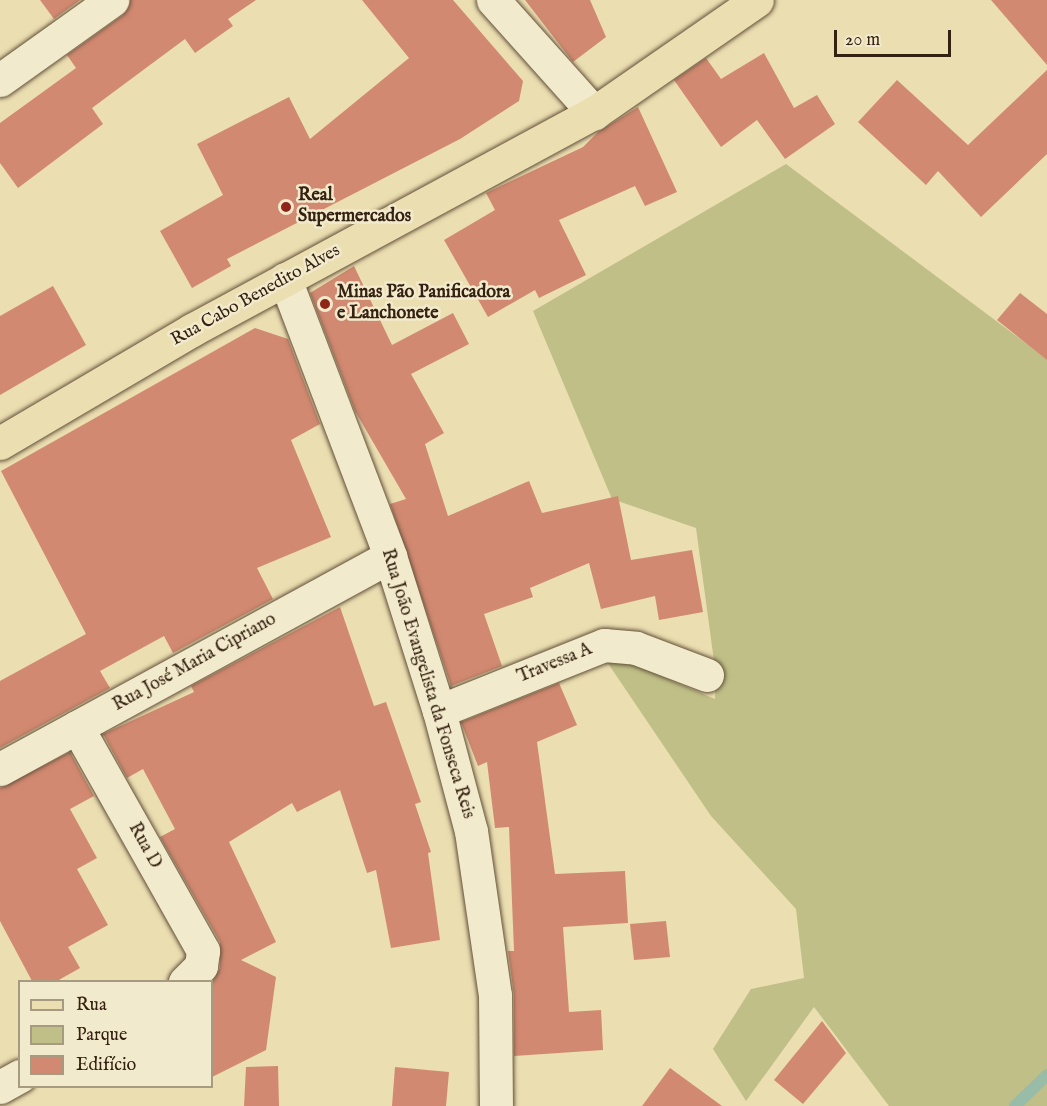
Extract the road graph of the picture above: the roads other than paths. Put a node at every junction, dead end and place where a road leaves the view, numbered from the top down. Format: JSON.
{"nodes":[{"id":1,"x":112,"y":0,"type":"edge"},
{"id":2,"x":493,"y":0,"type":"edge"},
{"id":3,"x":757,"y":0,"type":"edge"},
{"id":4,"x":0,"y":80,"type":"edge"},
{"id":5,"x":594,"y":113,"type":"junction"},
{"id":6,"x":285,"y":279,"type":"junction"},
{"id":7,"x":0,"y":443,"type":"edge"},
{"id":8,"x":390,"y":556,"type":"junction"},
{"id":9,"x":707,"y":675,"type":"dead end"},
{"id":10,"x":439,"y":711,"type":"junction"},
{"id":11,"x":77,"y":727,"type":"junction"},
{"id":12,"x":0,"y":769,"type":"edge"},
{"id":13,"x":193,"y":974,"type":"edge"},
{"id":14,"x":18,"y":1077,"type":"edge"},
{"id":15,"x":0,"y":1087,"type":"edge"},
{"id":16,"x":496,"y":1106,"type":"edge"}],
"edges":[{"from":1,"to":4,"type":"street"},
{"from":2,"to":5,"type":"street"},
{"from":3,"to":5,"type":"main road","name":"Rua Cabo Benedito Alves"},
{"from":5,"to":6,"type":"main road","name":"Rua Cabo Benedito Alves"},
{"from":6,"to":7,"type":"main road","name":"Rua Cabo Benedito Alves"},
{"from":6,"to":8,"type":"street","name":"Rua João Evangelista da Fonseca Reis"},
{"from":8,"to":10,"type":"street","name":"Rua João Evangelista da Fonseca Reis"},
{"from":8,"to":11,"type":"street","name":"Rua José Maria Cipriano"},
{"from":9,"to":10,"type":"street","name":"Travessa A"},
{"from":10,"to":16,"type":"street","name":"Rua João Evangelista da Fonseca Reis"},
{"from":11,"to":12,"type":"street","name":"Rua José Maria Cipriano"},
{"from":11,"to":13,"type":"street","name":"Rua D"},
{"from":14,"to":15,"type":"street"}]}
